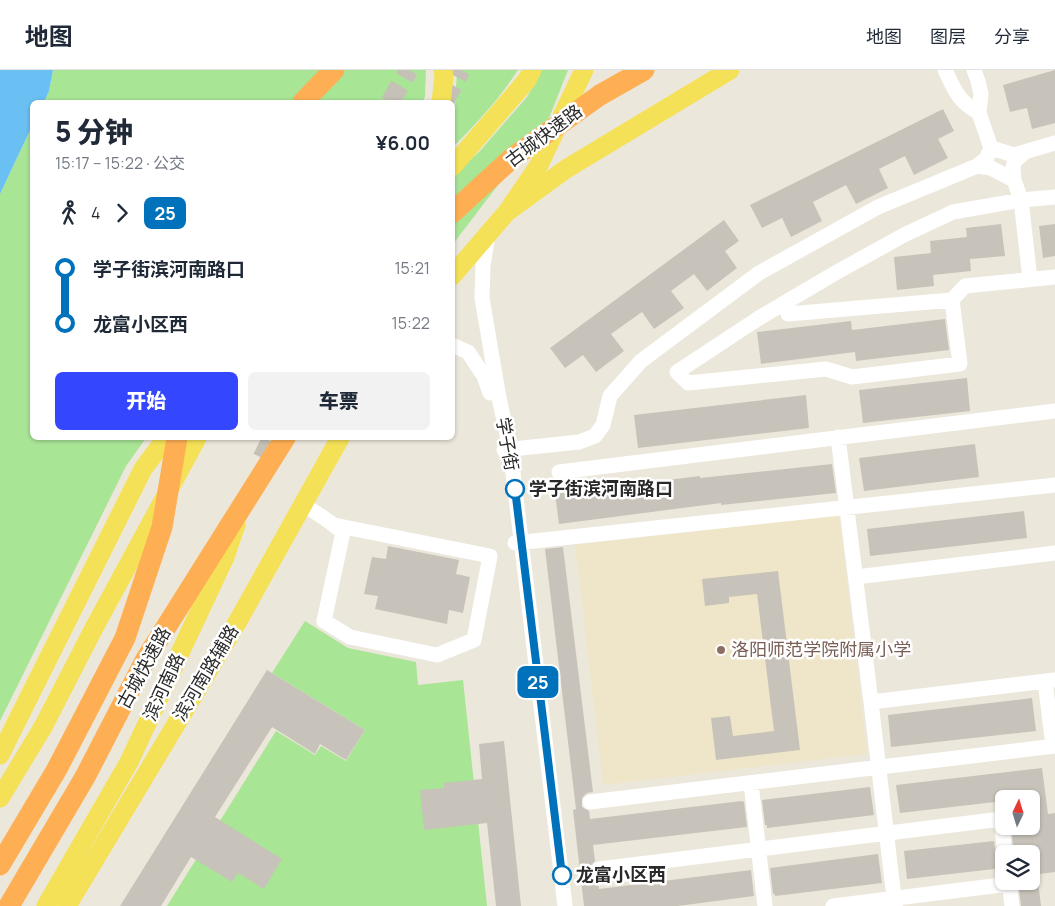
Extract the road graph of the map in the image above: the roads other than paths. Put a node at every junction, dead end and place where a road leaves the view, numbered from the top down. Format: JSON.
{"nodes":[{"id":1,"x":334,"y":70,"type":"edge"},
{"id":2,"x":443,"y":70,"type":"edge"},
{"id":3,"x":532,"y":70,"type":"edge"},
{"id":4,"x":584,"y":70,"type":"edge"},
{"id":5,"x":644,"y":70,"type":"edge"},
{"id":6,"x":730,"y":70,"type":"edge"},
{"id":7,"x":945,"y":70,"type":"edge"},
{"id":8,"x":974,"y":70,"type":"edge"},
{"id":9,"x":305,"y":100,"type":"edge"},
{"id":10,"x":441,"y":100,"type":"edge"},
{"id":11,"x":979,"y":114,"type":"junction"},
{"id":12,"x":1055,"y":143,"type":"edge"},
{"id":13,"x":991,"y":148,"type":"junction"},
{"id":14,"x":1026,"y":152,"type":"junction"},
{"id":15,"x":455,"y":164,"type":"edge"},
{"id":16,"x":978,"y":166,"type":"junction"},
{"id":17,"x":1014,"y":180,"type":"junction"},
{"id":18,"x":1055,"y":197,"type":"edge"},
{"id":19,"x":1021,"y":200,"type":"junction"},
{"id":20,"x":455,"y":210,"type":"edge"},
{"id":21,"x":507,"y":212,"type":"junction"},
{"id":22,"x":488,"y":234,"type":"junction"},
{"id":23,"x":455,"y":272,"type":"edge"},
{"id":24,"x":1055,"y":276,"type":"edge"},
{"id":25,"x":1030,"y":279,"type":"junction"},
{"id":26,"x":952,"y":300,"type":"junction"},
{"id":27,"x":788,"y":314,"type":"dead end"},
{"id":28,"x":455,"y":347,"type":"edge"},
{"id":29,"x":496,"y":399,"type":"junction"},
{"id":30,"x":1055,"y":411,"type":"edge"},
{"id":31,"x":838,"y":438,"type":"junction"},
{"id":32,"x":165,"y":440,"type":"edge"},
{"id":33,"x":176,"y":440,"type":"edge"},
{"id":34,"x":196,"y":440,"type":"edge"},
{"id":35,"x":284,"y":440,"type":"edge"},
{"id":36,"x":339,"y":440,"type":"edge"},
{"id":37,"x":507,"y":449,"type":"junction"},
{"id":38,"x":262,"y":458,"type":"tunnel mouth"},
{"id":39,"x":559,"y":472,"type":"dead end"},
{"id":40,"x":1055,"y":484,"type":"edge"},
{"id":41,"x":303,"y":505,"type":"junction"},
{"id":42,"x":847,"y":507,"type":"junction"},
{"id":43,"x":334,"y":525,"type":"junction"},
{"id":44,"x":518,"y":542,"type":"junction"},
{"id":45,"x":1055,"y":553,"type":"edge"},
{"id":46,"x":856,"y":576,"type":"junction"},
{"id":47,"x":1050,"y":681,"type":"edge"},
{"id":48,"x":871,"y":702,"type":"junction"},
{"id":49,"x":1054,"y":746,"type":"edge"},
{"id":50,"x":0,"y":755,"type":"edge"},
{"id":51,"x":879,"y":767,"type":"junction"},
{"id":52,"x":751,"y":783,"type":"junction"},
{"id":53,"x":0,"y":798,"type":"edge"},
{"id":54,"x":590,"y":802,"type":"dead end"},
{"id":55,"x":887,"y":833,"type":"junction"},
{"id":56,"x":1005,"y":845,"type":"edge"},
{"id":57,"x":758,"y":849,"type":"junction"},
{"id":58,"x":0,"y":865,"type":"edge"},
{"id":59,"x":600,"y":869,"type":"dead end"},
{"id":60,"x":995,"y":885,"type":"edge"},
{"id":61,"x":1010,"y":890,"type":"edge"},
{"id":62,"x":895,"y":902,"type":"edge"},
{"id":63,"x":10,"y":904,"type":"edge"},
{"id":64,"x":46,"y":906,"type":"edge"},
{"id":65,"x":67,"y":906,"type":"edge"},
{"id":66,"x":559,"y":906,"type":"edge"},
{"id":67,"x":565,"y":906,"type":"edge"},
{"id":68,"x":765,"y":906,"type":"edge"},
{"id":69,"x":833,"y":906,"type":"edge"},
{"id":70,"x":1012,"y":906,"type":"edge"}],
"edges":[{"from":1,"to":9,"type":"highway"},
{"from":2,"to":10,"type":"main road"},
{"from":3,"to":15,"type":"main road"},
{"from":4,"to":21,"type":"main road"},
{"from":5,"to":20,"type":"highway","name":"古城快速路"},
{"from":6,"to":21,"type":"main road"},
{"from":7,"to":11,"type":"street"},
{"from":8,"to":11,"type":"street"},
{"from":11,"to":13,"type":"street"},
{"from":12,"to":14,"type":"street"},
{"from":13,"to":14,"type":"street"},
{"from":13,"to":16,"type":"street"},
{"from":14,"to":17,"type":"street"},
{"from":16,"to":17,"type":"street"},
{"from":16,"to":37,"type":"street"},
{"from":17,"to":19,"type":"street"},
{"from":18,"to":19,"type":"street"},
{"from":19,"to":25,"type":"street"},
{"from":19,"to":26,"type":"street"},
{"from":21,"to":22,"type":"main road"},
{"from":22,"to":23,"type":"main road"},
{"from":22,"to":29,"type":"street"},
{"from":24,"to":25,"type":"street"},
{"from":25,"to":26,"type":"street"},
{"from":26,"to":27,"type":"street"},
{"from":28,"to":29,"type":"street"},
{"from":29,"to":37,"type":"street","name":"学子街"},
{"from":30,"to":31,"type":"street"},
{"from":31,"to":39,"type":"street"},
{"from":31,"to":42,"type":"street"},
{"from":32,"to":50,"type":"main road"},
{"from":33,"to":58,"type":"highway","name":"古城快速路"},
{"from":34,"to":53,"type":"main road"},
{"from":35,"to":63,"type":"highway","name":"古城快速路"},
{"from":36,"to":41,"type":"main road","name":"滨河南路辅路"},
{"from":37,"to":44,"type":"street","name":"学子街"},
{"from":38,"to":64,"type":"main road","name":"滨河南路"},
{"from":40,"to":42,"type":"street"},
{"from":41,"to":43,"type":"street"},
{"from":41,"to":65,"type":"main road","name":"滨河南路辅路"},
{"from":42,"to":44,"type":"street"},
{"from":42,"to":46,"type":"street"},
{"from":43,"to":43,"type":"street"},
{"from":44,"to":66,"type":"street","name":"学子街"},
{"from":44,"to":67,"type":"street","name":"学子街"},
{"from":45,"to":46,"type":"street"},
{"from":46,"to":48,"type":"street"},
{"from":47,"to":48,"type":"street"},
{"from":47,"to":49,"type":"street"},
{"from":48,"to":51,"type":"street"},
{"from":49,"to":51,"type":"street"},
{"from":51,"to":52,"type":"street"},
{"from":51,"to":55,"type":"street"},
{"from":52,"to":54,"type":"street"},
{"from":52,"to":57,"type":"street"},
{"from":55,"to":56,"type":"street"},
{"from":55,"to":57,"type":"street"},
{"from":55,"to":62,"type":"street"},
{"from":57,"to":59,"type":"street"},
{"from":57,"to":68,"type":"street"},
{"from":60,"to":62,"type":"street"},
{"from":61,"to":70,"type":"street"},
{"from":62,"to":69,"type":"street"}]}
